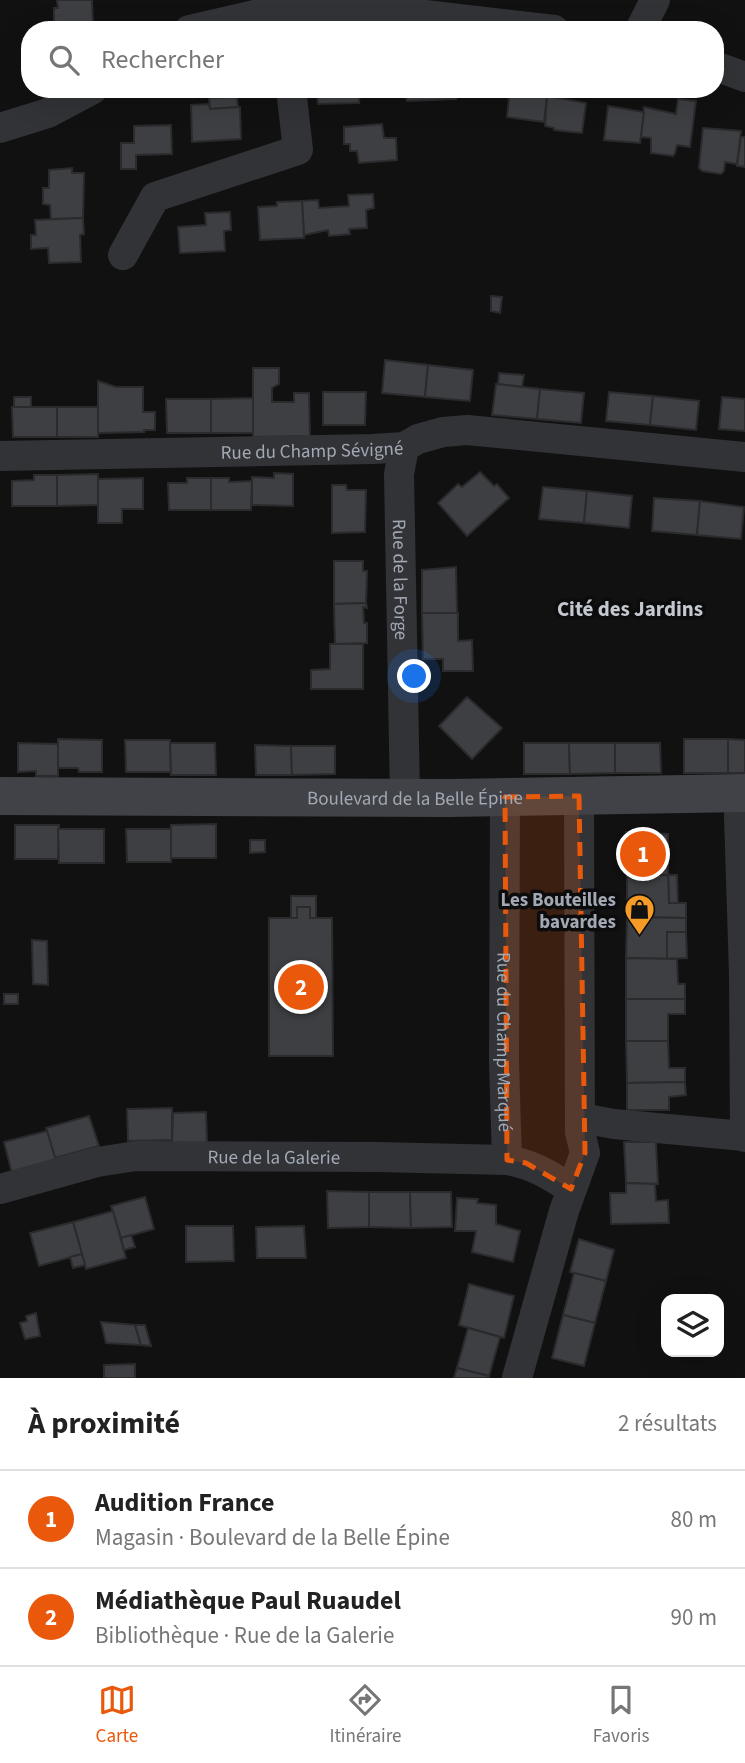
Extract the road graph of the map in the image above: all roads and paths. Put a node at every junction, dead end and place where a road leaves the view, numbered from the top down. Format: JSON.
{"nodes":[{"id":1,"x":655,"y":0,"type":"edge"},
{"id":2,"x":281,"y":13,"type":"edge"},
{"id":3,"x":238,"y":21,"type":"edge"},
{"id":4,"x":477,"y":21,"type":"edge"},
{"id":5,"x":644,"y":21,"type":"edge"},
{"id":6,"x":724,"y":69,"type":"edge"},
{"id":7,"x":745,"y":77,"type":"edge"},
{"id":8,"x":76,"y":98,"type":"edge"},
{"id":9,"x":292,"y":98,"type":"edge"},
{"id":10,"x":0,"y":128,"type":"edge"},
{"id":11,"x":123,"y":255,"type":"dead end"},
{"id":12,"x":404,"y":447,"type":"junction"},
{"id":13,"x":0,"y":456,"type":"edge"},
{"id":14,"x":745,"y":457,"type":"edge"},
{"id":15,"x":743,"y":793,"type":"edge"},
{"id":16,"x":0,"y":796,"type":"edge"},
{"id":17,"x":579,"y":796,"type":"junction"},
{"id":18,"x":505,"y":797,"type":"junction"},
{"id":19,"x":405,"y":798,"type":"junction"},
{"id":20,"x":581,"y":1125,"type":"junction"},
{"id":21,"x":744,"y":1137,"type":"edge"},
{"id":22,"x":507,"y":1160,"type":"junction"},
{"id":23,"x":560,"y":1182,"type":"junction"},
{"id":24,"x":0,"y":1189,"type":"edge"},
{"id":25,"x":517,"y":1378,"type":"edge"}],
"edges":[{"from":1,"to":5,"type":"street"},
{"from":2,"to":3,"type":"street"},
{"from":2,"to":4,"type":"street"},
{"from":6,"to":7,"type":"street"},
{"from":8,"to":10,"type":"street"},
{"from":9,"to":11,"type":"street"},
{"from":12,"to":13,"type":"street","name":"Rue du Champ Sévigné"},
{"from":12,"to":14,"type":"street","name":"Rue du Champ Sévigné"},
{"from":12,"to":19,"type":"street","name":"Rue de la Forge"},
{"from":15,"to":17,"type":"street","name":"Boulevard de la Belle Épine"},
{"from":15,"to":21,"type":"street"},
{"from":16,"to":19,"type":"street","name":"Boulevard de la Belle Épine"},
{"from":17,"to":18,"type":"street","name":"Boulevard de la Belle Épine"},
{"from":17,"to":20,"type":"street"},
{"from":18,"to":19,"type":"street","name":"Boulevard de la Belle Épine"},
{"from":18,"to":22,"type":"street","name":"Rue du Champ Marqué"},
{"from":20,"to":21,"type":"street"},
{"from":20,"to":23,"type":"street"},
{"from":22,"to":23,"type":"street","name":"Rue de la Galerie"},
{"from":22,"to":24,"type":"street","name":"Rue de la Galerie"},
{"from":23,"to":25,"type":"street"}]}
